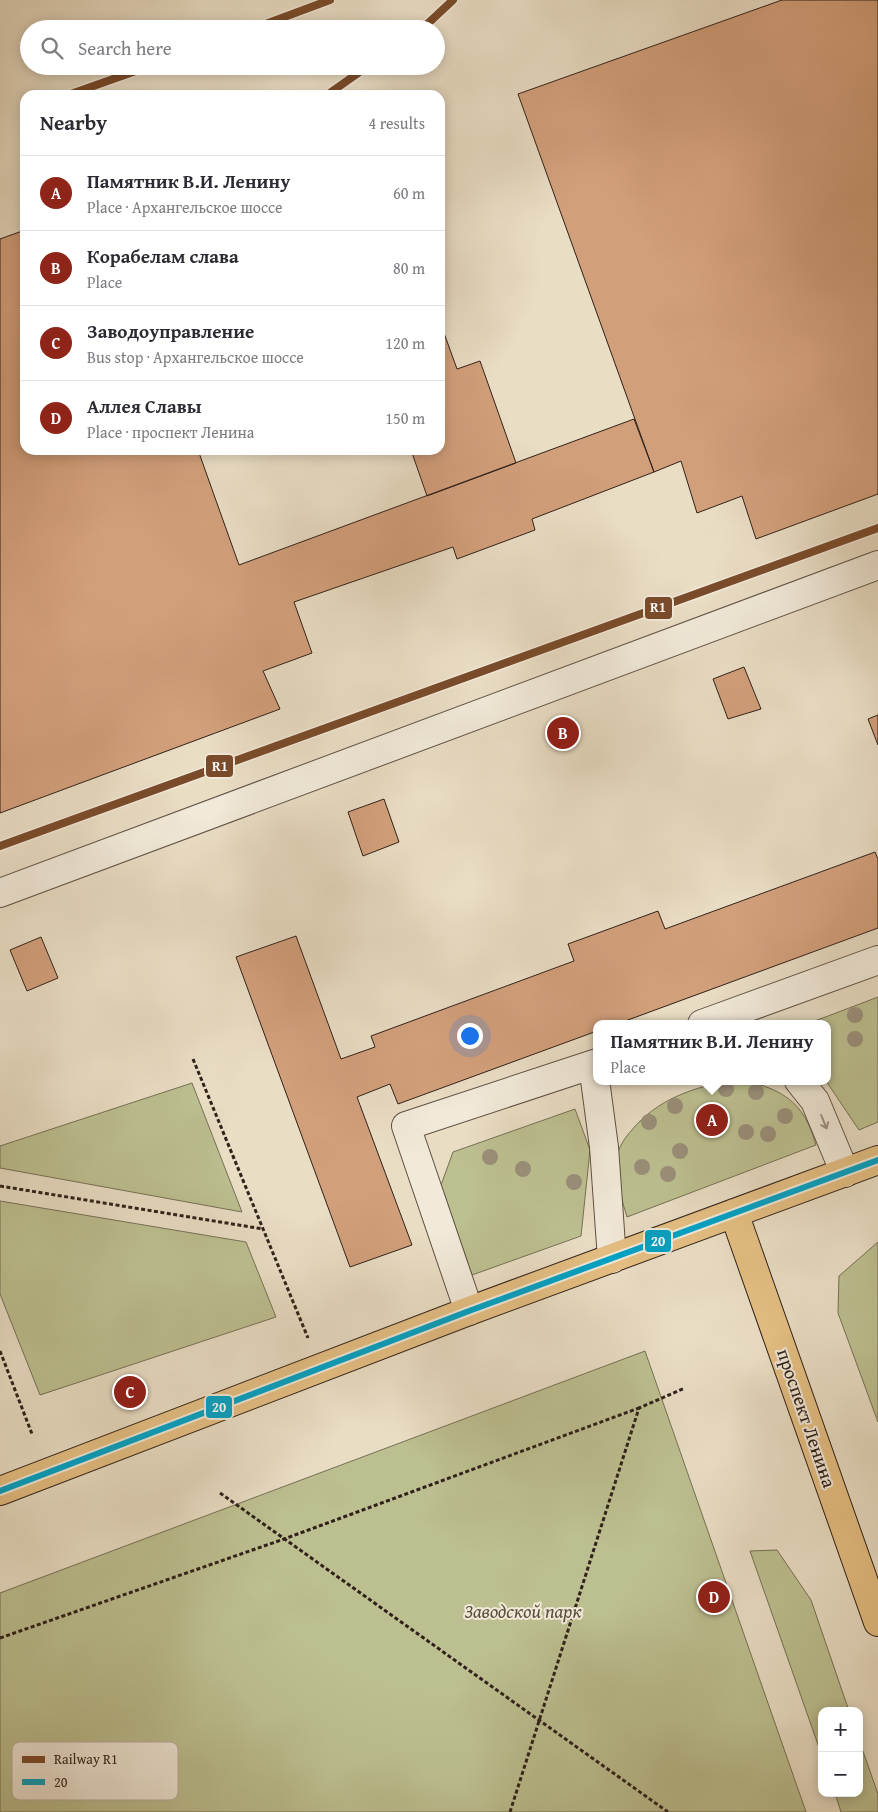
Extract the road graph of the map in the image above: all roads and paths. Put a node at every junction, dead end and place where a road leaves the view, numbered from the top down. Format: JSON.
{"nodes":[{"id":1,"x":878,"y":565,"type":"edge"},
{"id":2,"x":0,"y":893,"type":"edge"},
{"id":3,"x":878,"y":960,"type":"edge"},
{"id":4,"x":748,"y":1016,"type":"edge"},
{"id":5,"x":725,"y":1020,"type":"edge"},
{"id":6,"x":193,"y":1059,"type":"dead end"},
{"id":7,"x":593,"y":1065,"type":"edge"},
{"id":8,"x":597,"y":1085,"type":"edge"},
{"id":9,"x":802,"y":1085,"type":"edge"},
{"id":10,"x":878,"y":1160,"type":"edge"},
{"id":11,"x":845,"y":1173,"type":"junction"},
{"id":12,"x":0,"y":1186,"type":"edge"},
{"id":13,"x":734,"y":1213,"type":"junction"},
{"id":14,"x":263,"y":1229,"type":"junction"},
{"id":15,"x":612,"y":1259,"type":"junction"},
{"id":16,"x":469,"y":1312,"type":"junction"},
{"id":17,"x":308,"y":1338,"type":"dead end"},
{"id":18,"x":0,"y":1351,"type":"edge"},
{"id":19,"x":685,"y":1388,"type":"dead end"},
{"id":20,"x":639,"y":1408,"type":"junction"},
{"id":21,"x":32,"y":1434,"type":"dead end"},
{"id":22,"x":0,"y":1491,"type":"edge"},
{"id":23,"x":220,"y":1493,"type":"dead end"},
{"id":24,"x":284,"y":1539,"type":"junction"},
{"id":25,"x":878,"y":1622,"type":"edge"},
{"id":26,"x":0,"y":1638,"type":"edge"},
{"id":27,"x":540,"y":1722,"type":"junction"},
{"id":28,"x":510,"y":1812,"type":"edge"},
{"id":29,"x":668,"y":1812,"type":"edge"}],
"edges":[{"from":1,"to":2,"type":"lane"},
{"from":3,"to":4,"type":"lane"},
{"from":4,"to":5,"type":"lane"},
{"from":6,"to":14,"type":"path"},
{"from":7,"to":16,"type":"lane"},
{"from":8,"to":15,"type":"lane"},
{"from":9,"to":11,"type":"lane","one_way":true},
{"from":10,"to":11,"type":"main road"},
{"from":11,"to":13,"type":"main road"},
{"from":12,"to":14,"type":"path"},
{"from":13,"to":15,"type":"main road"},
{"from":13,"to":25,"type":"main road","name":"проспект Ленина"},
{"from":14,"to":17,"type":"path"},
{"from":15,"to":16,"type":"main road"},
{"from":16,"to":22,"type":"main road"},
{"from":18,"to":21,"type":"path"},
{"from":19,"to":20,"type":"path"},
{"from":20,"to":24,"type":"path"},
{"from":20,"to":27,"type":"path"},
{"from":23,"to":24,"type":"path"},
{"from":24,"to":26,"type":"path"},
{"from":24,"to":27,"type":"path"},
{"from":27,"to":28,"type":"path"},
{"from":27,"to":29,"type":"path"}]}
